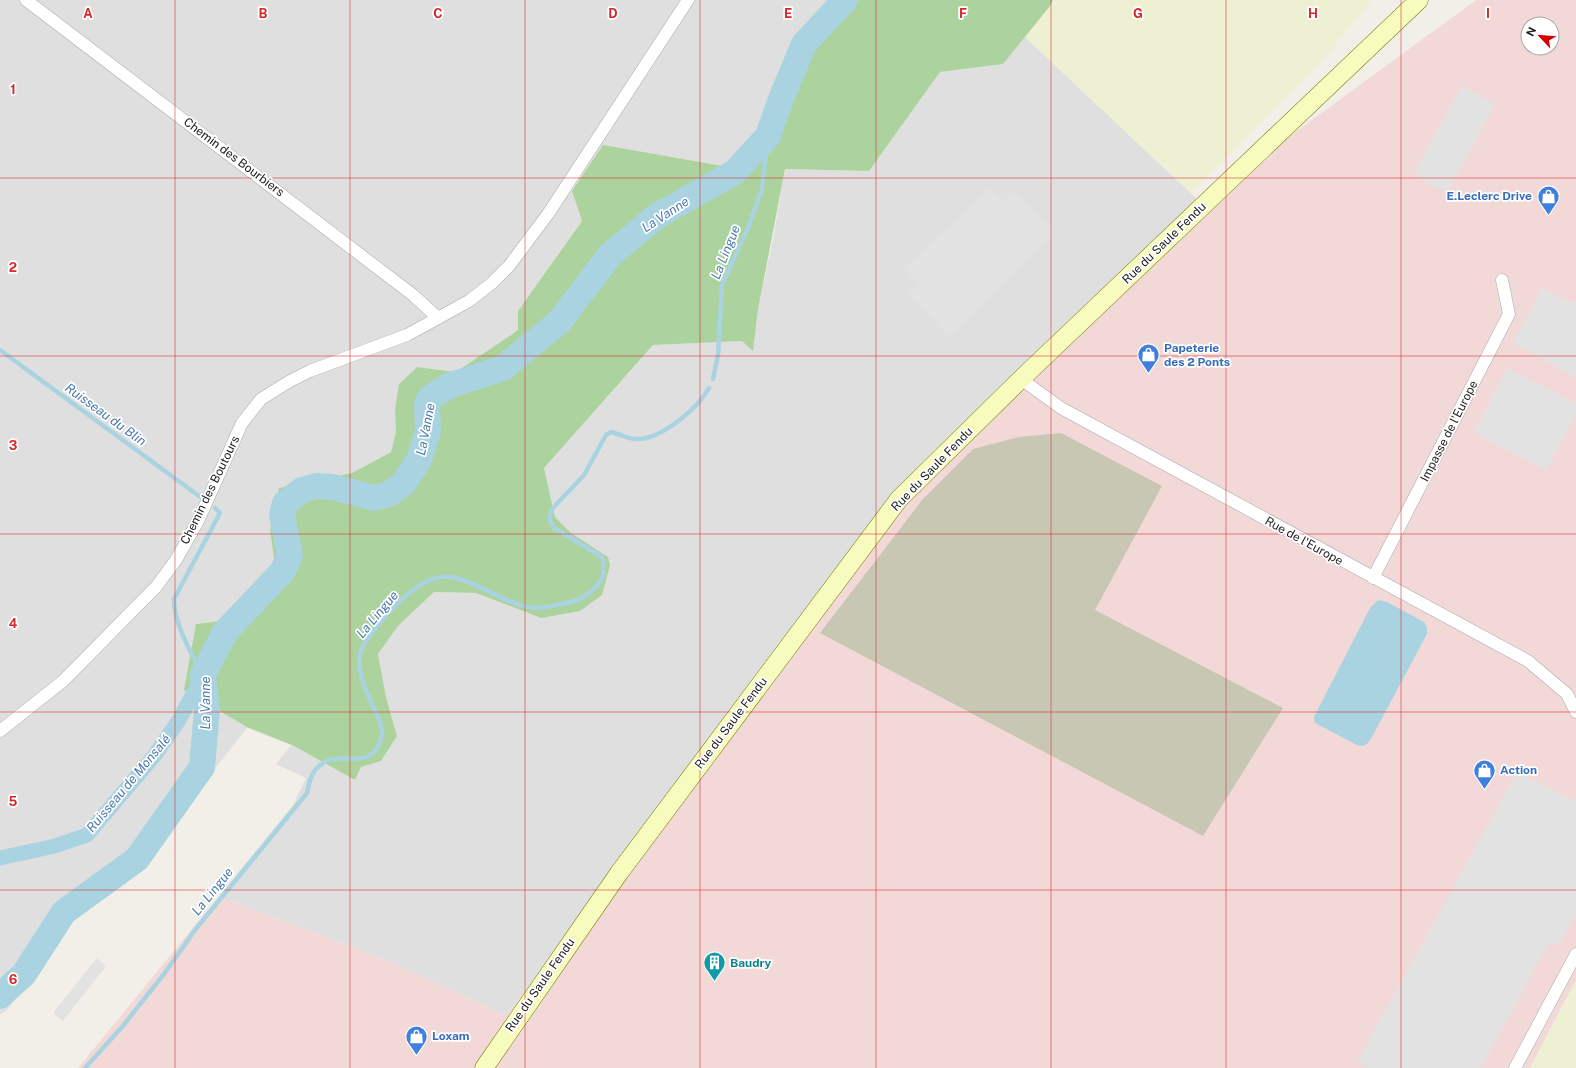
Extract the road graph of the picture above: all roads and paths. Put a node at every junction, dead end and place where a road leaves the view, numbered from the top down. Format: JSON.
{"nodes":[{"id":1,"x":26,"y":0,"type":"edge"},
{"id":2,"x":688,"y":0,"type":"edge"},
{"id":3,"x":1419,"y":0,"type":"edge"},
{"id":4,"x":1502,"y":280,"type":"dead end"},
{"id":5,"x":438,"y":318,"type":"junction"},
{"id":6,"x":1021,"y":379,"type":"junction"},
{"id":7,"x":1373,"y":578,"type":"junction"},
{"id":8,"x":1576,"y":712,"type":"edge"},
{"id":9,"x":0,"y":731,"type":"edge"},
{"id":10,"x":1576,"y":954,"type":"edge"},
{"id":11,"x":484,"y":1068,"type":"edge"},
{"id":12,"x":1515,"y":1068,"type":"edge"}],
"edges":[{"from":1,"to":5,"type":"street","name":"Chemin des Bourbiers"},
{"from":2,"to":5,"type":"street","name":"Chemin des Boutours"},
{"from":3,"to":6,"type":"street","name":"Rue du Saule Fendu"},
{"from":4,"to":7,"type":"street","name":"Impasse de l'Europe"},
{"from":5,"to":9,"type":"street","name":"Chemin des Boutours"},
{"from":6,"to":7,"type":"street","name":"Rue de l'Europe"},
{"from":6,"to":11,"type":"street","name":"Rue du Saule Fendu"},
{"from":7,"to":8,"type":"street","name":"Rue de l'Europe"},
{"from":10,"to":12,"type":"street"}]}
